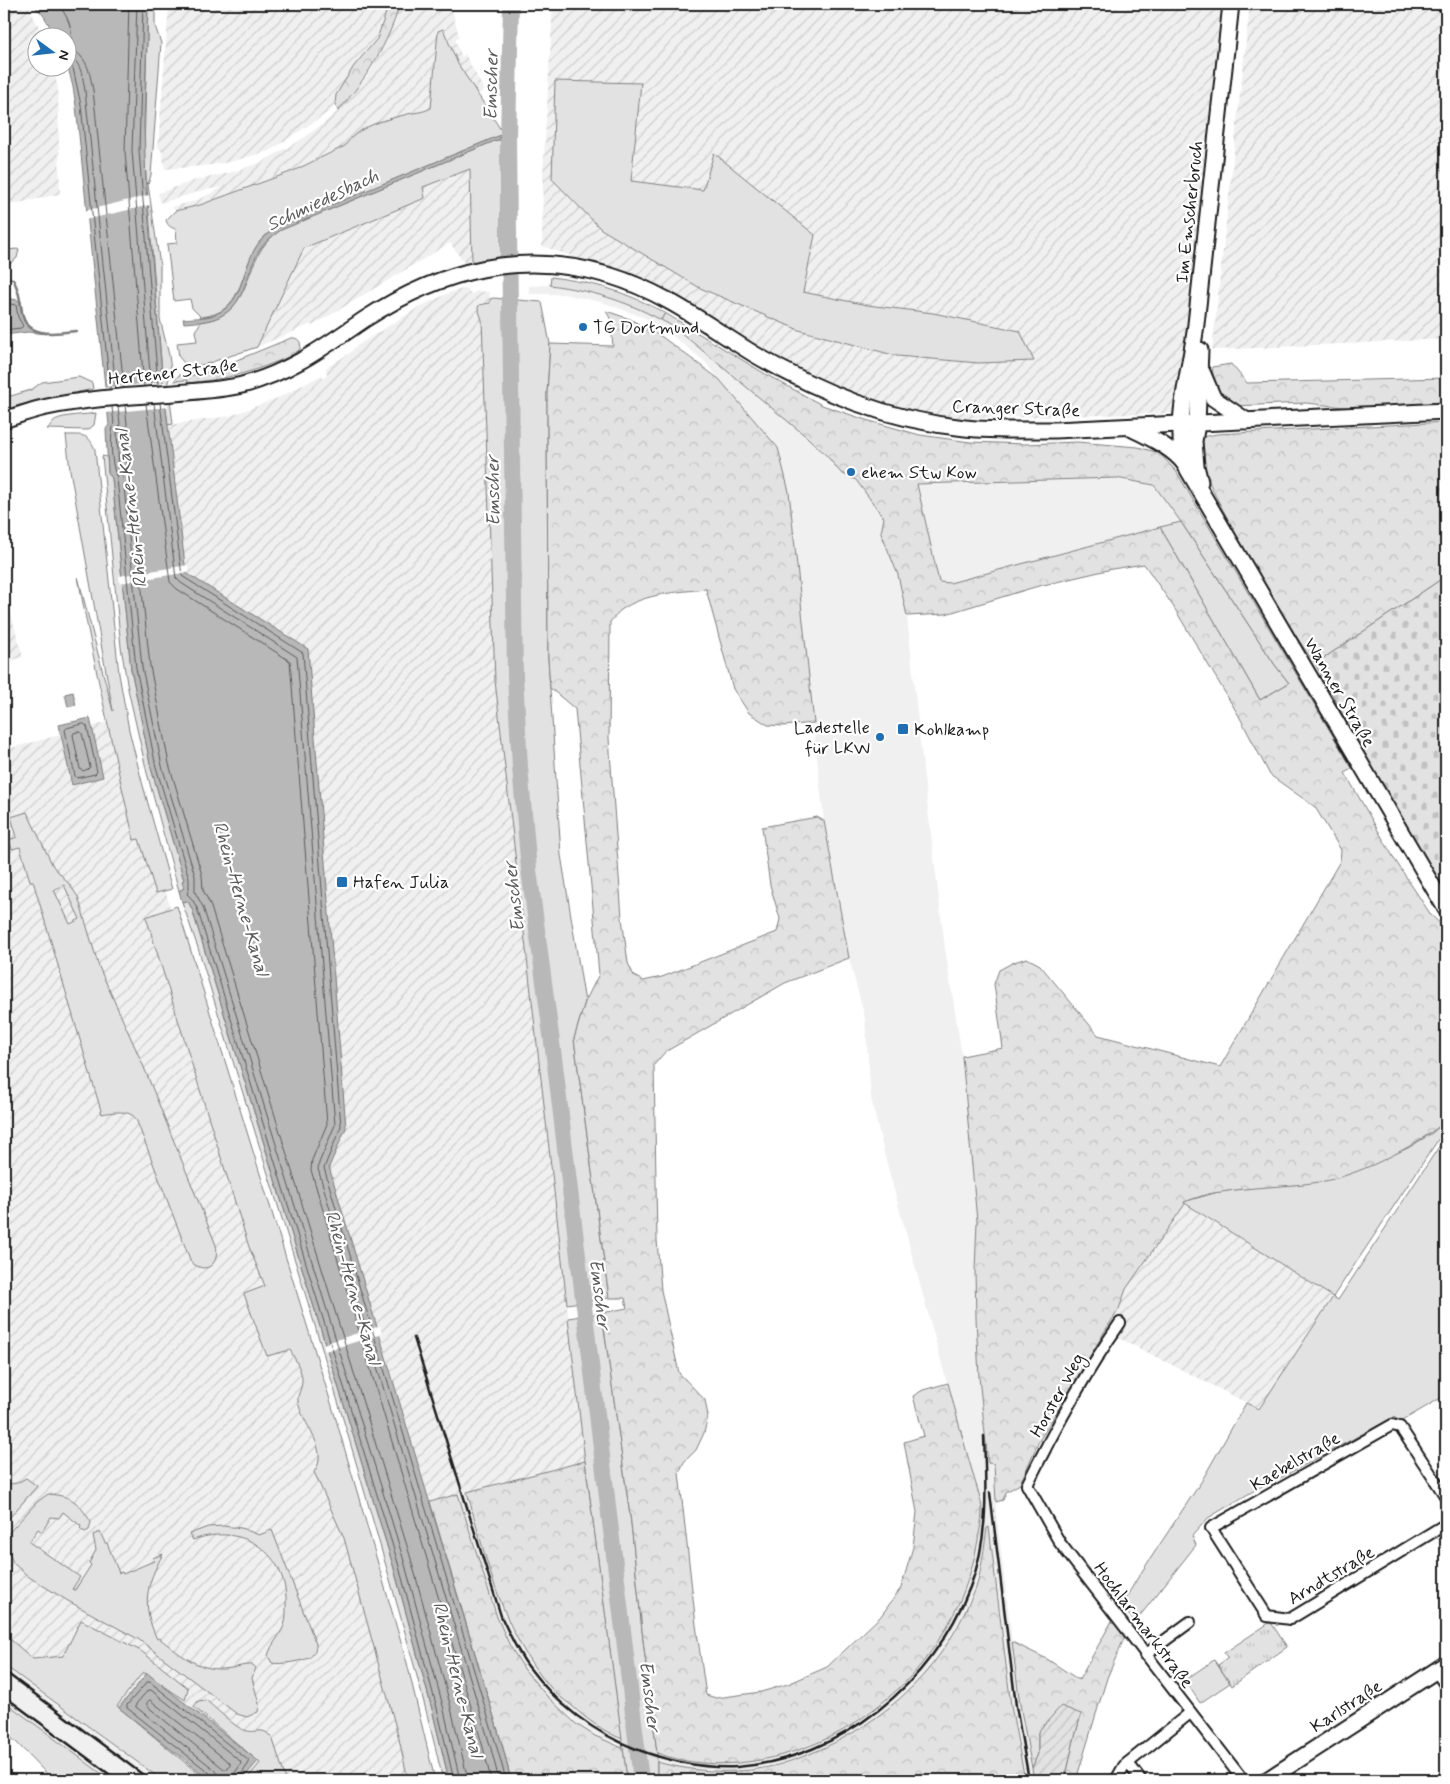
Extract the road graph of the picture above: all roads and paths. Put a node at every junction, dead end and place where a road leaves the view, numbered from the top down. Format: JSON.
{"nodes":[{"id":1,"x":1231,"y":4,"type":"edge"},
{"id":2,"x":1240,"y":4,"type":"edge"},
{"id":3,"x":471,"y":270,"type":"joint"},
{"id":4,"x":1195,"y":359,"type":"junction"},
{"id":5,"x":1446,"y":411,"type":"edge"},
{"id":6,"x":4,"y":420,"type":"edge"},
{"id":7,"x":1247,"y":421,"type":"junction"},
{"id":8,"x":1189,"y":424,"type":"junction"},
{"id":9,"x":1129,"y":428,"type":"junction"},
{"id":10,"x":1184,"y":463,"type":"junction"},
{"id":11,"x":1203,"y":494,"type":"junction"},
{"id":12,"x":1446,"y":909,"type":"edge"},
{"id":13,"x":1120,"y":1323,"type":"dead end"},
{"id":14,"x":1027,"y":1485,"type":"joint"},
{"id":15,"x":1446,"y":1497,"type":"edge"},
{"id":16,"x":1446,"y":1524,"type":"edge"},
{"id":17,"x":1211,"y":1528,"type":"joint"},
{"id":18,"x":1190,"y":1622,"type":"dead end"},
{"id":19,"x":1146,"y":1654,"type":"junction"},
{"id":20,"x":1441,"y":1667,"type":"edge"},
{"id":21,"x":1446,"y":1686,"type":"edge"},
{"id":22,"x":1190,"y":1713,"type":"junction"},
{"id":23,"x":1128,"y":1763,"type":"junction"},
{"id":24,"x":1116,"y":1780,"type":"edge"},
{"id":25,"x":1140,"y":1780,"type":"edge"},
{"id":26,"x":1243,"y":1780,"type":"edge"},
{"id":27,"x":1267,"y":1780,"type":"edge"}],
"edges":[{"from":1,"to":4,"type":"main road","name":"Im Emscherbruch"},
{"from":2,"to":4,"type":"main road","name":"Im Emscherbruch"},
{"from":3,"to":6,"type":"main road","name":"Hertener Straße"},
{"from":3,"to":9,"type":"main road","name":"Cranger Straße"},
{"from":4,"to":7,"type":"main road"},
{"from":4,"to":8,"type":"main road","name":"Im Emscherbruch"},
{"from":5,"to":7,"type":"main road","name":"Cranger Straße"},
{"from":7,"to":8,"type":"main road","name":"Cranger Straße"},
{"from":8,"to":9,"type":"main road","name":"Cranger Straße"},
{"from":8,"to":10,"type":"main road","name":"Wanner Straße"},
{"from":8,"to":11,"type":"main road","name":"Wanner Straße"},
{"from":9,"to":10,"type":"main road"},
{"from":10,"to":11,"type":"main road","name":"Wanner Straße"},
{"from":11,"to":12,"type":"main road","name":"Wanner Straße"},
{"from":13,"to":14,"type":"street","name":"Horster Weg"},
{"from":14,"to":19,"type":"street","name":"Hochlarmarkstraße"},
{"from":15,"to":17,"type":"street","name":"Kaebelstraße"},
{"from":16,"to":17,"type":"street","name":"Arndtstraße"},
{"from":18,"to":19,"type":"street"},
{"from":19,"to":22,"type":"street","name":"Hochlarmarkstraße"},
{"from":20,"to":21,"type":"street"},
{"from":20,"to":27,"type":"main road","name":"Karlstraße"},
{"from":22,"to":23,"type":"street"},
{"from":22,"to":26,"type":"street","name":"Hochlarmarkstraße"},
{"from":23,"to":24,"type":"street"},
{"from":23,"to":25,"type":"street"}]}
